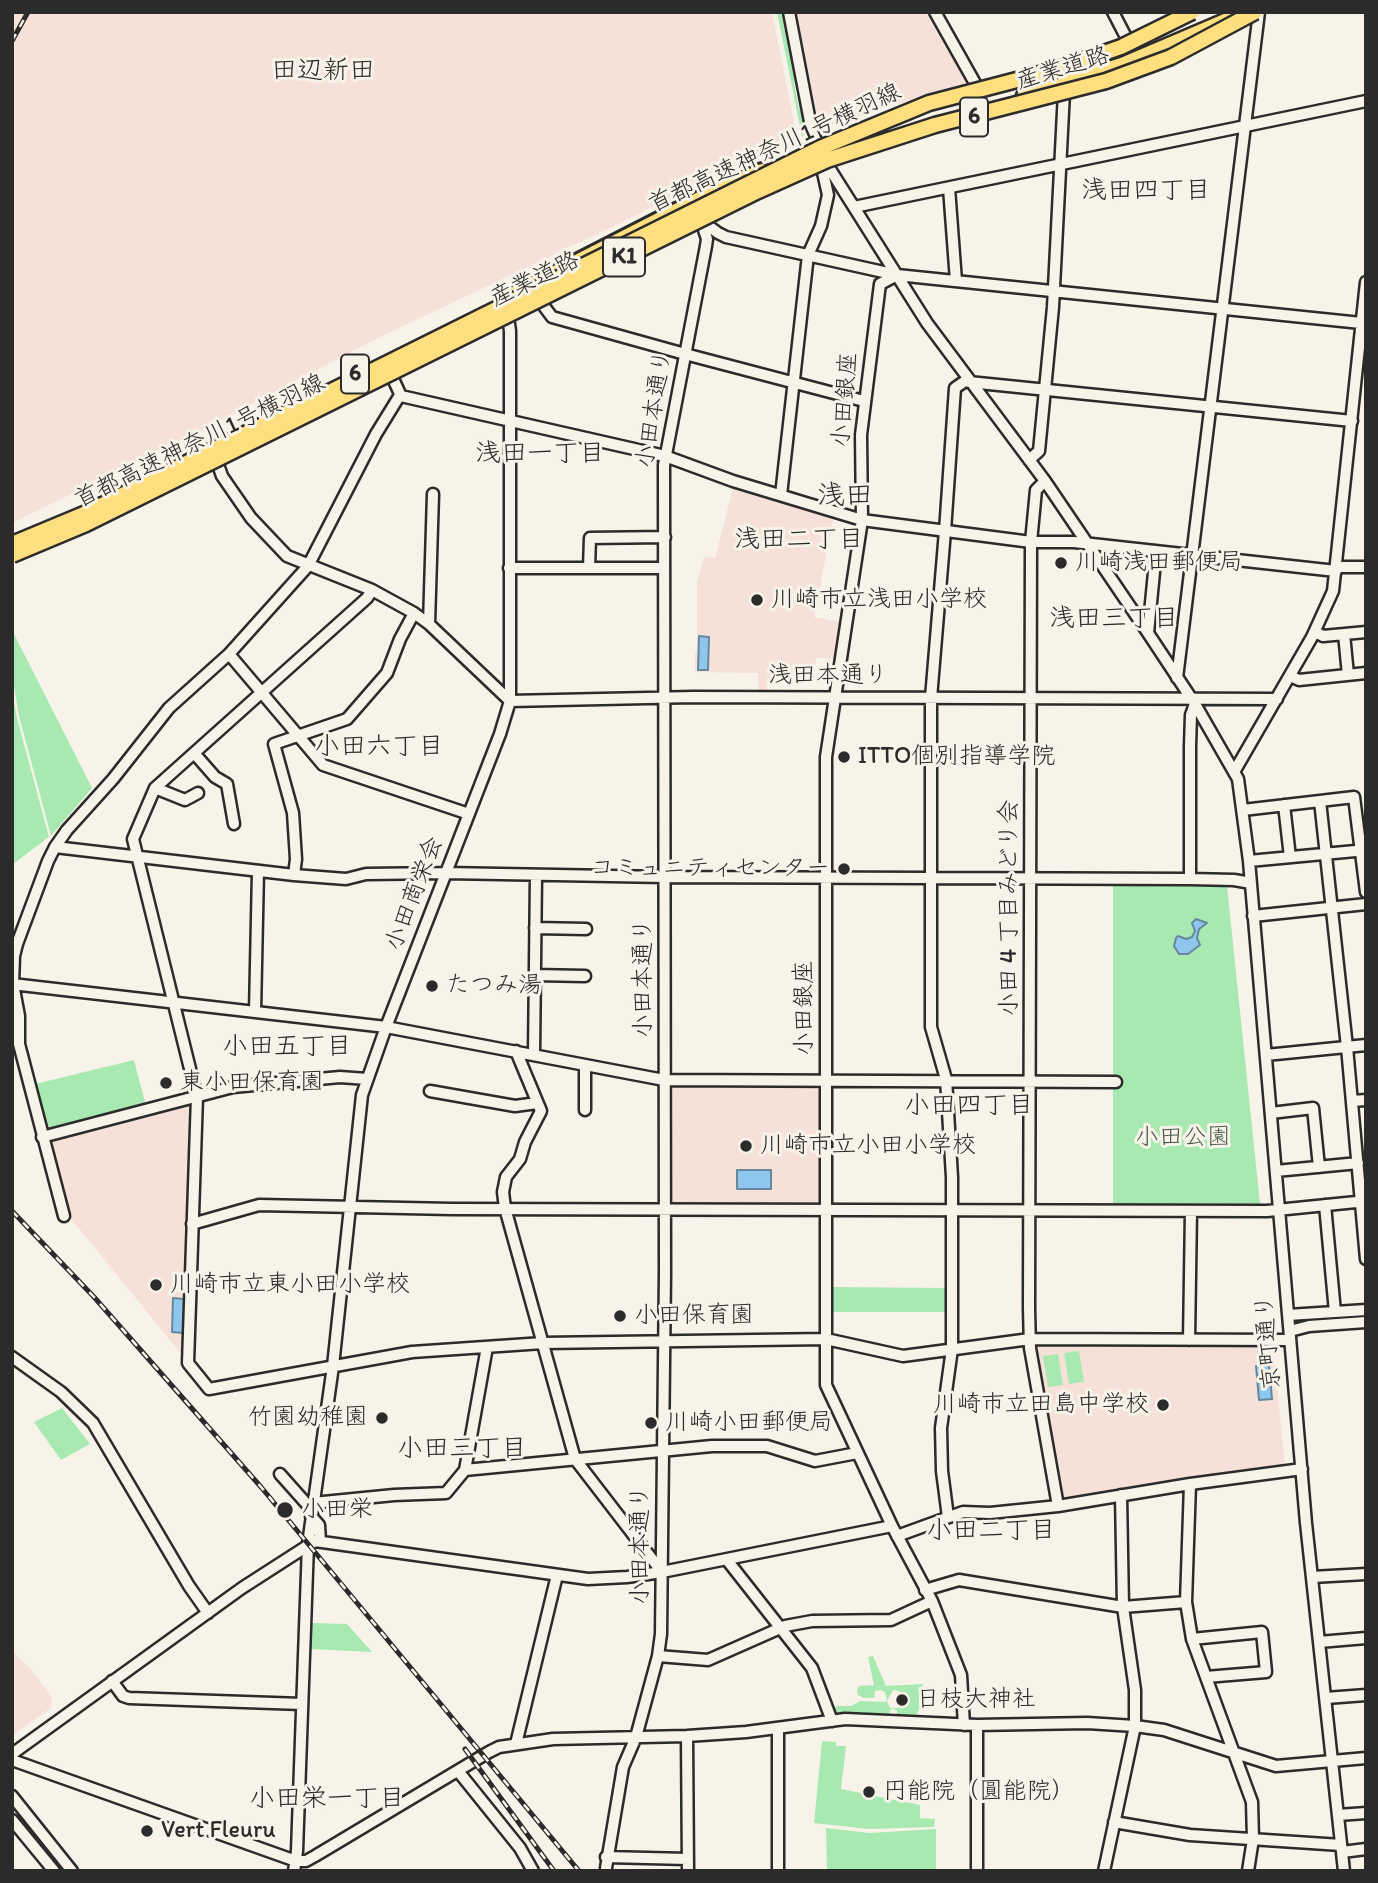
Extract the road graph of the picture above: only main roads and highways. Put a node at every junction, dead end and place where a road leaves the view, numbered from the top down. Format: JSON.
{"nodes":[{"id":1,"x":1192,"y":12,"type":"edge"},
{"id":2,"x":1245,"y":12,"type":"edge"},
{"id":3,"x":1257,"y":12,"type":"edge"},
{"id":4,"x":1145,"y":37,"type":"junction"},
{"id":5,"x":851,"y":132,"type":"junction"},
{"id":6,"x":862,"y":153,"type":"junction"},
{"id":7,"x":12,"y":541,"type":"edge"},
{"id":8,"x":12,"y":555,"type":"edge"}],
"edges":[{"from":1,"to":4,"type":"highway","name":"首都高速神奈川1号横羽線","number":"K1","bridge":true},
{"from":1,"to":5,"type":"main road","name":"産業道路","number":"6"},
{"from":2,"to":6,"type":"highway","bridge":true},
{"from":2,"to":6,"type":"main road","name":"産業道路","number":"6"},
{"from":3,"to":8,"type":"highway","name":"首都高速神奈川1号横羽線","number":"K1","bridge":true},
{"from":4,"to":5,"type":"highway","bridge":true},
{"from":4,"to":7,"type":"highway","name":"首都高速神奈川1号横羽線","number":"K1","bridge":true},
{"from":5,"to":7,"type":"main road","name":"産業道路","number":"6"},
{"from":6,"to":8,"type":"main road","name":"産業道路","number":"6"}]}
